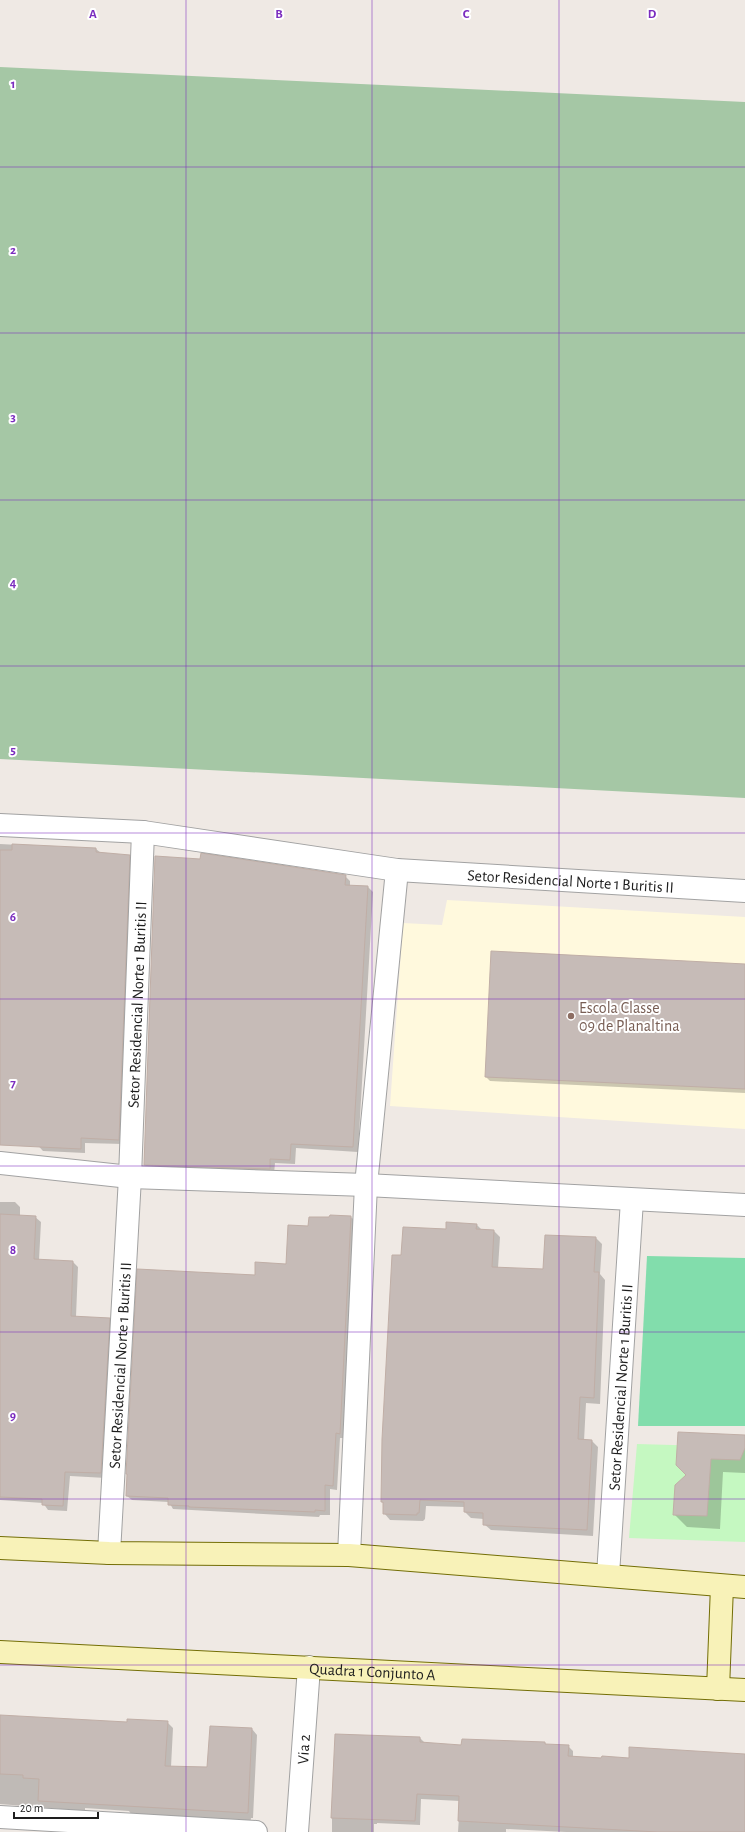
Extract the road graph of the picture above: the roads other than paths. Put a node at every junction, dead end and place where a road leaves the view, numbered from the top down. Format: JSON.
{"nodes":[{"id":1,"x":0,"y":825,"type":"edge"},
{"id":2,"x":143,"y":832,"type":"junction"},
{"id":3,"x":397,"y":870,"type":"junction"},
{"id":4,"x":745,"y":891,"type":"edge"},
{"id":5,"x":0,"y":1163,"type":"edge"},
{"id":6,"x":130,"y":1177,"type":"junction"},
{"id":7,"x":366,"y":1185,"type":"junction"},
{"id":8,"x":632,"y":1200,"type":"junction"},
{"id":9,"x":745,"y":1205,"type":"edge"},
{"id":10,"x":0,"y":1548,"type":"edge"},
{"id":11,"x":109,"y":1553,"type":"junction"},
{"id":12,"x":349,"y":1555,"type":"junction"},
{"id":13,"x":608,"y":1575,"type":"junction"},
{"id":14,"x":722,"y":1586,"type":"junction"},
{"id":15,"x":745,"y":1587,"type":"edge"},
{"id":16,"x":0,"y":1652,"type":"edge"},
{"id":17,"x":309,"y":1667,"type":"junction"},
{"id":18,"x":718,"y":1688,"type":"junction"},
{"id":19,"x":745,"y":1690,"type":"edge"},
{"id":20,"x":0,"y":1817,"type":"edge"},
{"id":21,"x":256,"y":1832,"type":"edge"},
{"id":22,"x":297,"y":1832,"type":"edge"}],
"edges":[{"from":1,"to":2,"type":"street","name":"Setor Residencial Norte 1 Buritis II"},
{"from":2,"to":3,"type":"street","name":"Setor Residencial Norte 1 Buritis II"},
{"from":2,"to":6,"type":"street","name":"Setor Residencial Norte 1 Buritis II"},
{"from":3,"to":4,"type":"street","name":"Setor Residencial Norte 1 Buritis II"},
{"from":3,"to":7,"type":"street"},
{"from":5,"to":6,"type":"street"},
{"from":6,"to":7,"type":"street"},
{"from":6,"to":11,"type":"street","name":"Setor Residencial Norte 1 Buritis II"},
{"from":7,"to":8,"type":"street"},
{"from":7,"to":12,"type":"street"},
{"from":8,"to":9,"type":"street"},
{"from":8,"to":13,"type":"street","name":"Setor Residencial Norte 1 Buritis II"},
{"from":10,"to":11,"type":"street"},
{"from":11,"to":12,"type":"street"},
{"from":12,"to":13,"type":"street"},
{"from":13,"to":14,"type":"street"},
{"from":14,"to":15,"type":"street"},
{"from":14,"to":18,"type":"street"},
{"from":16,"to":17,"type":"street","name":"Quadra 1 Conjunto A"},
{"from":17,"to":18,"type":"street","name":"Quadra 1 Conjunto A"},
{"from":17,"to":22,"type":"street","name":"Via 2"},
{"from":18,"to":19,"type":"street","name":"Quadra 1 Conjunto A"},
{"from":20,"to":21,"type":"street"}]}
